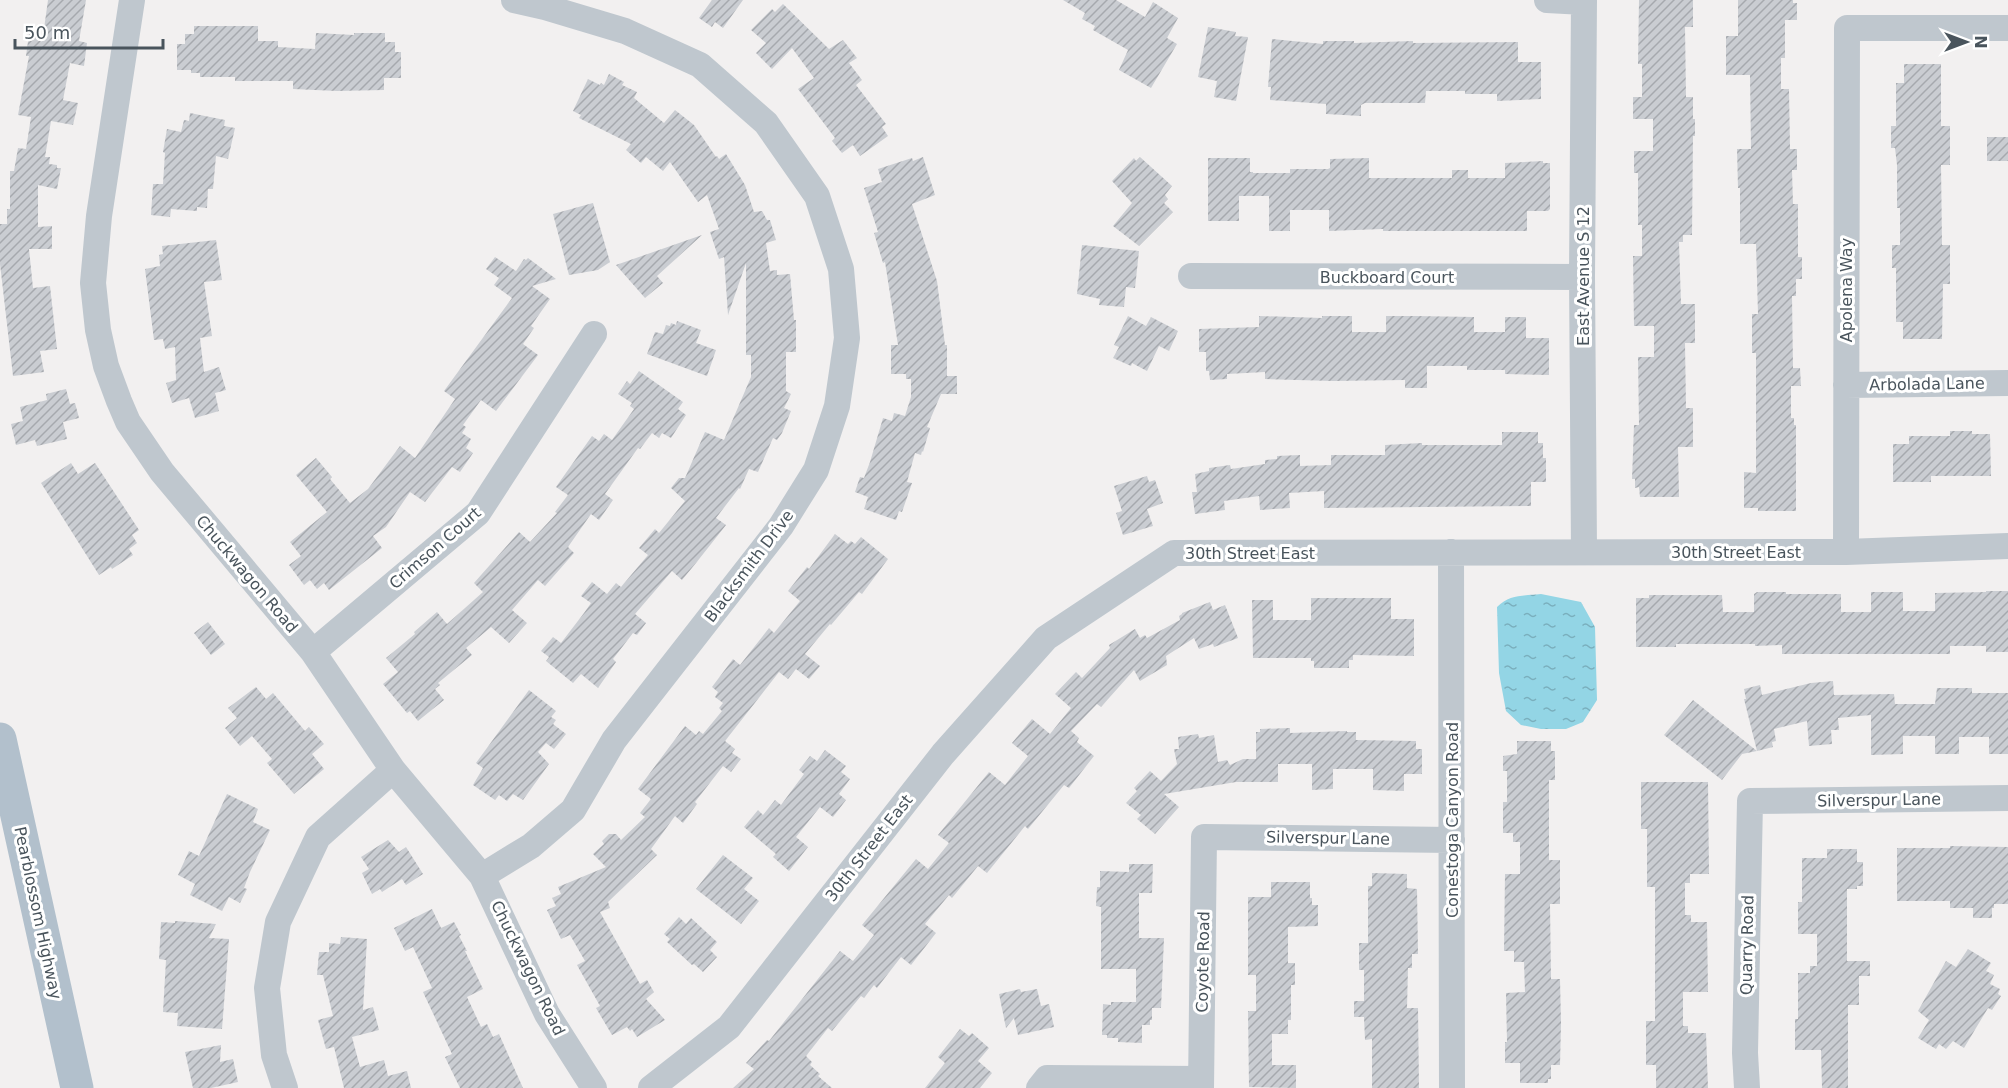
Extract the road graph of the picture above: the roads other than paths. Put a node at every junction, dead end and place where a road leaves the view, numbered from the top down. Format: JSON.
{"nodes":[{"id":1,"x":132,"y":0,"type":"edge"},
{"id":2,"x":514,"y":0,"type":"edge"},
{"id":3,"x":1547,"y":0,"type":"edge"},
{"id":4,"x":1584,"y":1,"type":"edge"},
{"id":5,"x":2008,"y":28,"type":"edge"},
{"id":6,"x":1191,"y":276,"type":"dead end"},
{"id":7,"x":1582,"y":277,"type":"junction"},
{"id":8,"x":594,"y":334,"type":"dead end"},
{"id":9,"x":2008,"y":383,"type":"edge"},
{"id":10,"x":1846,"y":385,"type":"junction"},
{"id":11,"x":2008,"y":546,"type":"edge"},
{"id":12,"x":1584,"y":551,"type":"junction"},
{"id":13,"x":1451,"y":552,"type":"junction"},
{"id":14,"x":1846,"y":552,"type":"junction"},
{"id":15,"x":313,"y":652,"type":"junction"},
{"id":16,"x":0,"y":739,"type":"edge"},
{"id":17,"x":393,"y":770,"type":"junction"},
{"id":18,"x":2008,"y":798,"type":"edge"},
{"id":19,"x":1750,"y":801,"type":"joint"},
{"id":20,"x":1204,"y":837,"type":"joint"},
{"id":21,"x":1452,"y":840,"type":"junction"},
{"id":22,"x":483,"y":876,"type":"junction"},
{"id":23,"x":1201,"y":1083,"type":"edge"},
{"id":24,"x":77,"y":1088,"type":"edge"},
{"id":25,"x":285,"y":1088,"type":"edge"},
{"id":26,"x":594,"y":1088,"type":"edge"},
{"id":27,"x":651,"y":1088,"type":"edge"},
{"id":28,"x":1039,"y":1088,"type":"edge"},
{"id":29,"x":1452,"y":1088,"type":"edge"},
{"id":30,"x":1747,"y":1088,"type":"edge"}],
"edges":[{"from":1,"to":15,"type":"street","name":"Chuckwagon Road"},
{"from":2,"to":22,"type":"street","name":"Blacksmith Drive"},
{"from":3,"to":4,"type":"street"},
{"from":4,"to":7,"type":"street","name":"East Avenue S 12"},
{"from":5,"to":10,"type":"street","name":"Apolena Way"},
{"from":6,"to":7,"type":"street","name":"Buckboard Court"},
{"from":7,"to":12,"type":"street","name":"East Avenue S 12"},
{"from":8,"to":15,"type":"street","name":"Crimson Court"},
{"from":9,"to":10,"type":"street","name":"Arbolada Lane"},
{"from":10,"to":14,"type":"street","name":"Apolena Way"},
{"from":11,"to":14,"type":"street","name":"30th Street East"},
{"from":12,"to":13,"type":"street","name":"30th Street East"},
{"from":12,"to":14,"type":"street","name":"30th Street East"},
{"from":13,"to":21,"type":"street","name":"Conestoga Canyon Road"},
{"from":13,"to":27,"type":"street","name":"30th Street East"},
{"from":15,"to":17,"type":"street","name":"Chuckwagon Road"},
{"from":16,"to":24,"type":"main road","name":"Pearblossom Highway"},
{"from":17,"to":22,"type":"street","name":"Chuckwagon Road"},
{"from":17,"to":25,"type":"street"},
{"from":18,"to":19,"type":"street","name":"Silverspur Lane"},
{"from":19,"to":30,"type":"street","name":"Quarry Road"},
{"from":20,"to":21,"type":"street","name":"Silverspur Lane"},
{"from":20,"to":23,"type":"street","name":"Coyote Road"},
{"from":21,"to":29,"type":"street","name":"Conestoga Canyon Road"},
{"from":22,"to":26,"type":"street","name":"Chuckwagon Road"},
{"from":23,"to":28,"type":"street"}]}
